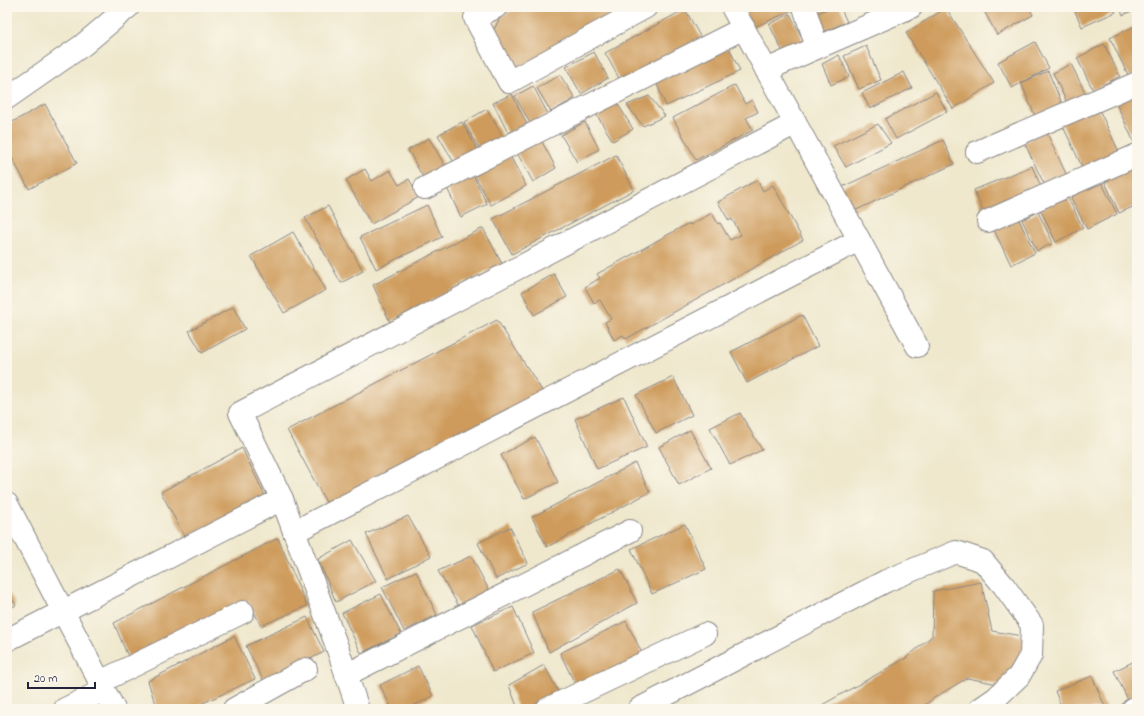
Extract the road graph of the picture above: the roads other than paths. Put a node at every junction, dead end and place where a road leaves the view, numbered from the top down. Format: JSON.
{"nodes":[{"id":1,"x":128,"y":7,"type":"edge"},
{"id":2,"x":496,"y":7,"type":"edge"},
{"id":3,"x":646,"y":7,"type":"edge"},
{"id":4,"x":732,"y":7,"type":"edge"},
{"id":5,"x":804,"y":7,"type":"edge"},
{"id":6,"x":911,"y":7,"type":"edge"},
{"id":7,"x":744,"y":28,"type":"junction"},
{"id":8,"x":817,"y":47,"type":"junction"},
{"id":9,"x":766,"y":70,"type":"junction"},
{"id":10,"x":1137,"y":83,"type":"edge"},
{"id":11,"x":7,"y":98,"type":"edge"},
{"id":12,"x":796,"y":124,"type":"junction"},
{"id":13,"x":977,"y":152,"type":"dead end"},
{"id":14,"x":1137,"y":156,"type":"edge"},
{"id":15,"x":425,"y":188,"type":"dead end"},
{"id":16,"x":988,"y":221,"type":"dead end"},
{"id":17,"x":859,"y":240,"type":"junction"},
{"id":18,"x":917,"y":346,"type":"dead end"},
{"id":19,"x":282,"y":499,"type":"junction"},
{"id":20,"x":7,"y":504,"type":"edge"},
{"id":21,"x":630,"y":531,"type":"dead end"},
{"id":22,"x":294,"y":532,"type":"junction"},
{"id":23,"x":63,"y":611,"type":"junction"},
{"id":24,"x":243,"y":612,"type":"dead end"},
{"id":25,"x":705,"y":634,"type":"dead end"},
{"id":26,"x":7,"y":640,"type":"edge"},
{"id":27,"x":306,"y":669,"type":"dead end"},
{"id":28,"x":346,"y":675,"type":"junction"},
{"id":29,"x":102,"y":686,"type":"junction"},
{"id":30,"x":1137,"y":707,"type":"edge"},
{"id":31,"x":65,"y":709,"type":"edge"},
{"id":32,"x":114,"y":709,"type":"edge"},
{"id":33,"x":234,"y":709,"type":"edge"},
{"id":34,"x":358,"y":709,"type":"edge"},
{"id":35,"x":547,"y":709,"type":"edge"},
{"id":36,"x":639,"y":709,"type":"edge"},
{"id":37,"x":980,"y":709,"type":"edge"},
{"id":38,"x":1133,"y":709,"type":"edge"}],
"edges":[{"from":1,"to":11,"type":"street"},
{"from":2,"to":3,"type":"street"},
{"from":4,"to":7,"type":"street"},
{"from":5,"to":8,"type":"street"},
{"from":6,"to":8,"type":"street"},
{"from":7,"to":9,"type":"street"},
{"from":7,"to":15,"type":"street"},
{"from":8,"to":9,"type":"street"},
{"from":9,"to":12,"type":"street"},
{"from":10,"to":13,"type":"street"},
{"from":12,"to":17,"type":"street"},
{"from":12,"to":19,"type":"street"},
{"from":14,"to":16,"type":"street"},
{"from":17,"to":18,"type":"street"},
{"from":17,"to":22,"type":"street"},
{"from":19,"to":22,"type":"street"},
{"from":19,"to":23,"type":"street"},
{"from":20,"to":23,"type":"street"},
{"from":21,"to":28,"type":"street"},
{"from":22,"to":28,"type":"street"},
{"from":23,"to":26,"type":"street"},
{"from":23,"to":29,"type":"street"},
{"from":24,"to":29,"type":"street"},
{"from":25,"to":35,"type":"street"},
{"from":27,"to":33,"type":"street"},
{"from":28,"to":34,"type":"street"},
{"from":29,"to":31,"type":"street"},
{"from":29,"to":32,"type":"street"},
{"from":30,"to":38,"type":"street"},
{"from":36,"to":37,"type":"street"}]}
